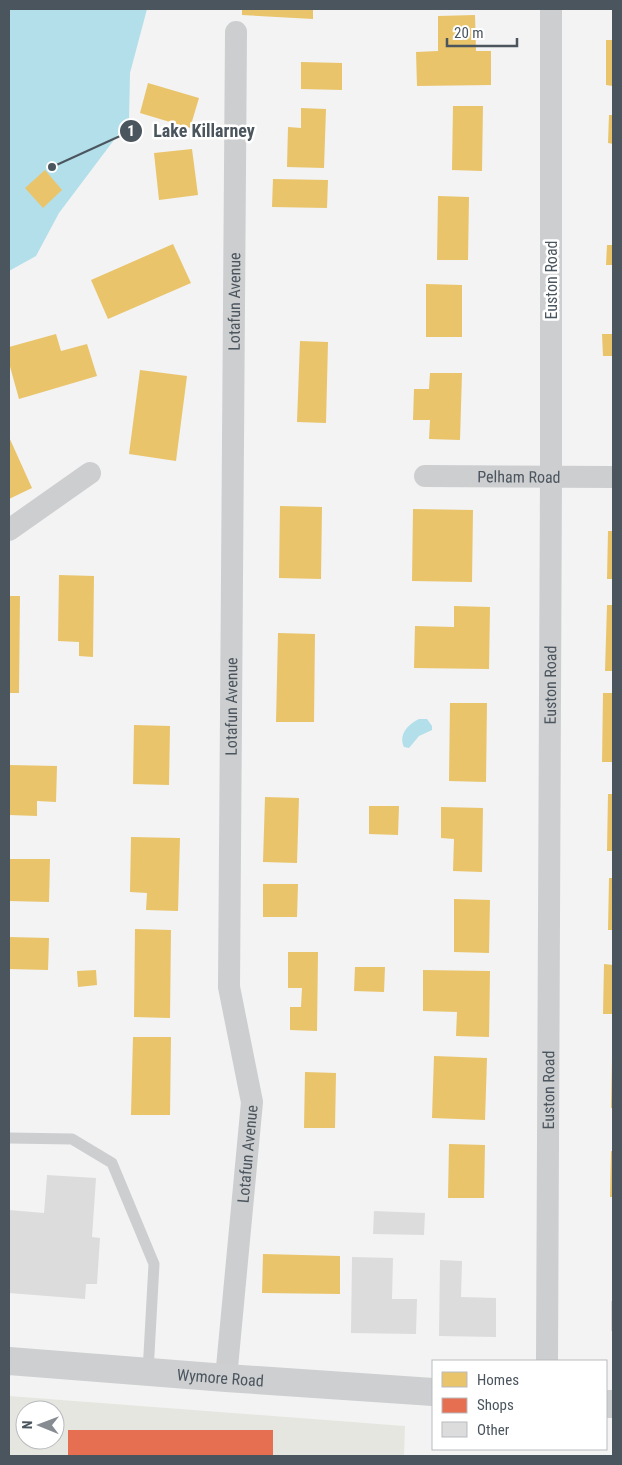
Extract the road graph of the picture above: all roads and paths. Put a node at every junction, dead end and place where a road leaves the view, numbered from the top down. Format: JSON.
{"nodes":[{"id":1,"x":551,"y":9,"type":"edge"},
{"id":2,"x":236,"y":32,"type":"dead end"},
{"id":3,"x":90,"y":473,"type":"dead end"},
{"id":4,"x":425,"y":476,"type":"dead end"},
{"id":5,"x":551,"y":477,"type":"junction"},
{"id":6,"x":613,"y":477,"type":"edge"},
{"id":7,"x":9,"y":530,"type":"edge"},
{"id":8,"x":9,"y":1138,"type":"edge"},
{"id":9,"x":547,"y":1360,"type":"edge"},
{"id":10,"x":9,"y":1362,"type":"edge"},
{"id":11,"x":148,"y":1372,"type":"junction"},
{"id":12,"x":226,"y":1378,"type":"junction"},
{"id":13,"x":432,"y":1392,"type":"edge"}],
"edges":[{"from":1,"to":5,"type":"street","name":"Euston Road"},
{"from":2,"to":12,"type":"street","name":"Lotafun Avenue"},
{"from":3,"to":7,"type":"street"},
{"from":4,"to":5,"type":"street","name":"Pelham Road"},
{"from":5,"to":6,"type":"street","name":"Pelham Road"},
{"from":5,"to":9,"type":"street","name":"Euston Road"},
{"from":8,"to":11,"type":"lane"},
{"from":10,"to":11,"type":"main road","name":"Wymore Road"},
{"from":11,"to":12,"type":"main road","name":"Wymore Road"},
{"from":12,"to":13,"type":"main road","name":"Wymore Road"}]}
